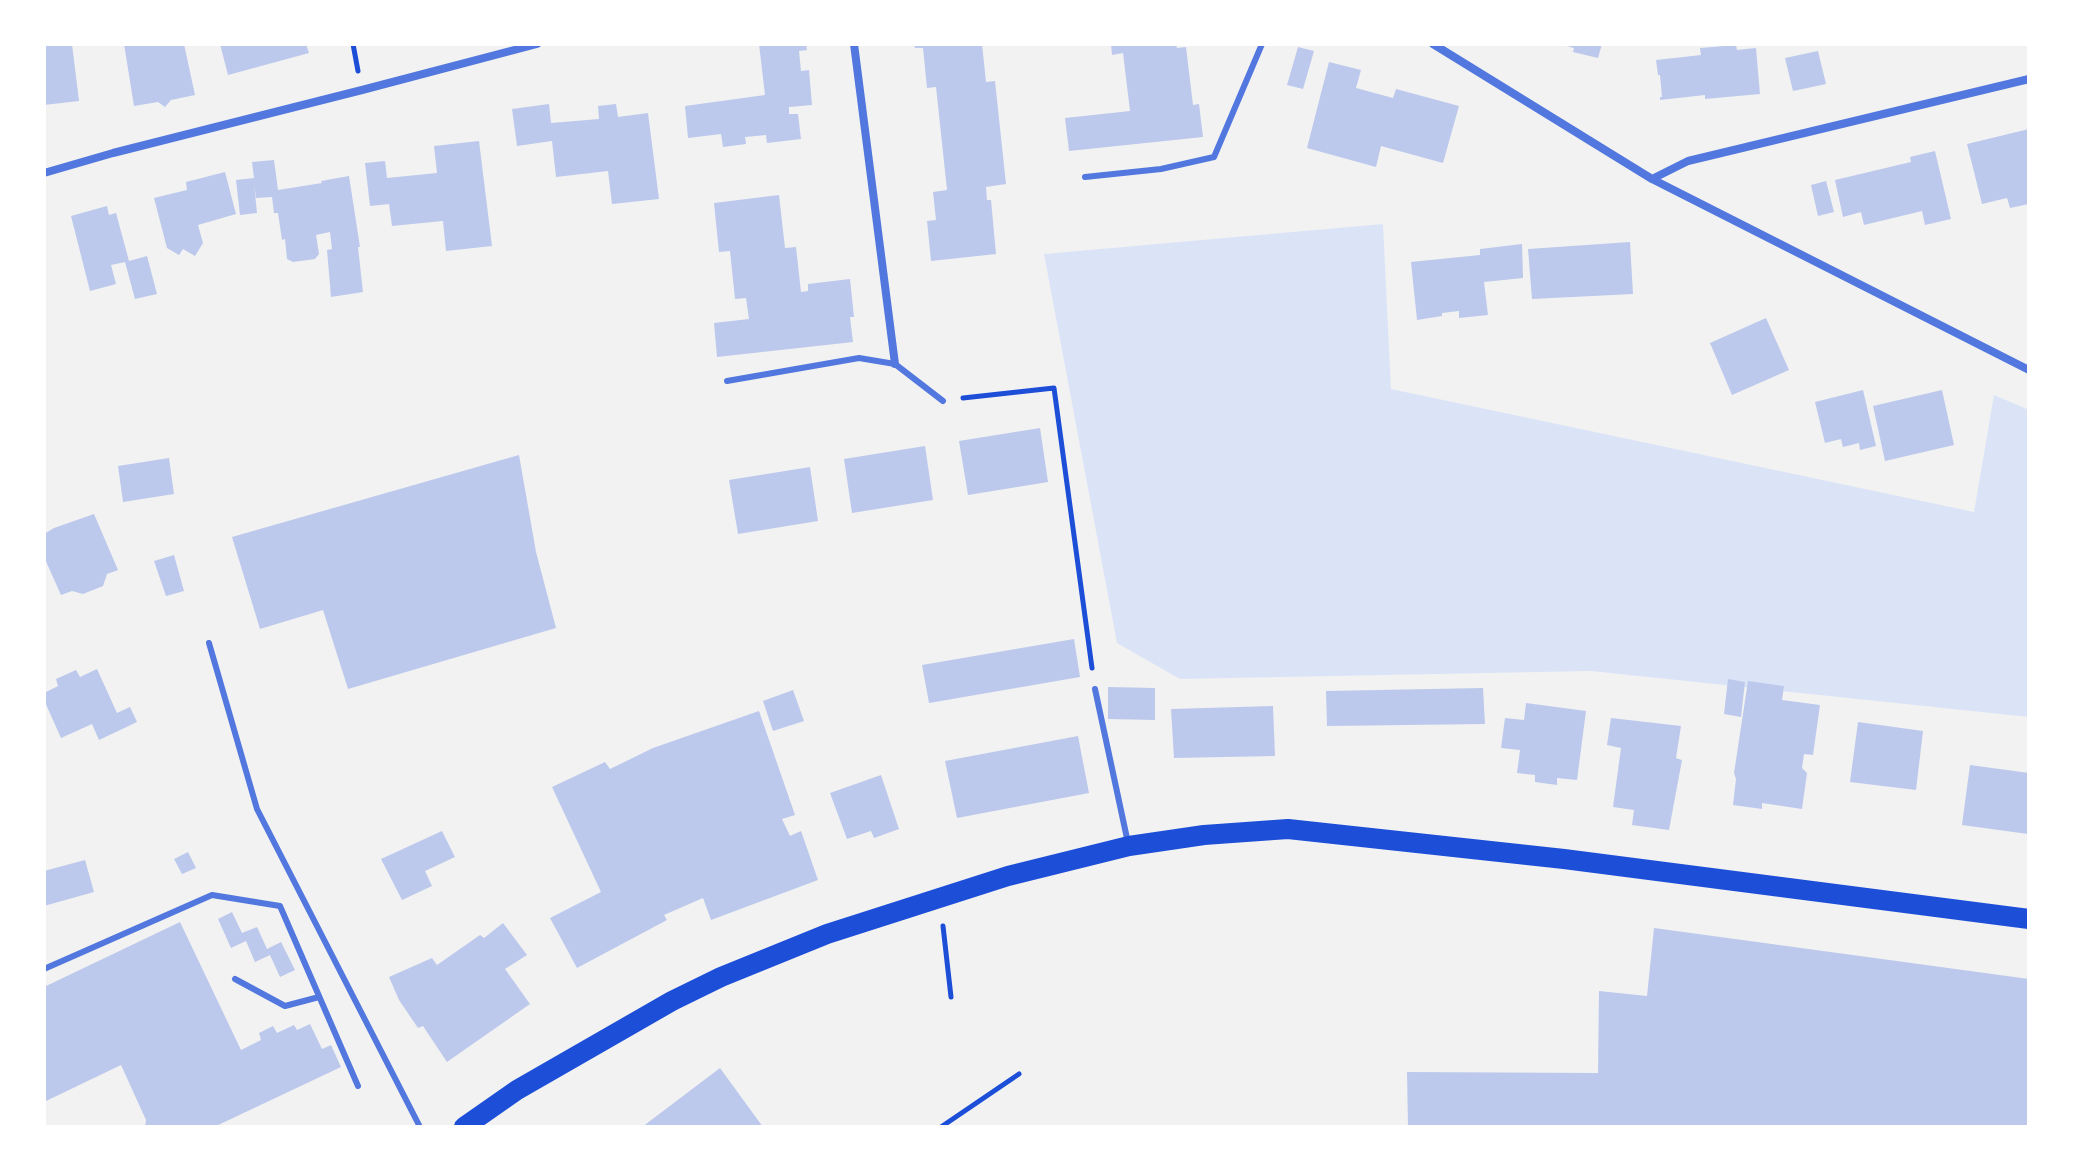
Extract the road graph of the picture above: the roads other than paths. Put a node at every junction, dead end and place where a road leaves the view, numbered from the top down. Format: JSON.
{"nodes":[{"id":1,"x":537,"y":44,"type":"edge"},
{"id":2,"x":854,"y":44,"type":"edge"},
{"id":3,"x":1262,"y":44,"type":"edge"},
{"id":4,"x":1433,"y":44,"type":"edge"},
{"id":5,"x":2029,"y":79,"type":"edge"},
{"id":6,"x":44,"y":173,"type":"edge"},
{"id":7,"x":1085,"y":177,"type":"dead end"},
{"id":8,"x":1652,"y":179,"type":"junction"},
{"id":9,"x":895,"y":364,"type":"junction"},
{"id":10,"x":2029,"y":370,"type":"edge"},
{"id":11,"x":727,"y":381,"type":"dead end"},
{"id":12,"x":943,"y":401,"type":"road end"},
{"id":13,"x":209,"y":643,"type":"dead end"},
{"id":14,"x":1095,"y":689,"type":"road end"},
{"id":15,"x":1129,"y":846,"type":"junction"},
{"id":16,"x":2029,"y":919,"type":"edge"},
{"id":17,"x":44,"y":969,"type":"edge"},
{"id":18,"x":235,"y":979,"type":"dead end"},
{"id":19,"x":319,"y":997,"type":"junction"},
{"id":20,"x":358,"y":1086,"type":"dead end"},
{"id":21,"x":420,"y":1127,"type":"edge"},
{"id":22,"x":464,"y":1127,"type":"edge"}],
"edges":[{"from":1,"to":6,"type":"street"},
{"from":2,"to":9,"type":"street"},
{"from":3,"to":7,"type":"lane"},
{"from":4,"to":8,"type":"street"},
{"from":5,"to":8,"type":"street"},
{"from":8,"to":10,"type":"street"},
{"from":9,"to":11,"type":"lane"},
{"from":9,"to":12,"type":"lane"},
{"from":13,"to":21,"type":"lane"},
{"from":14,"to":15,"type":"lane"},
{"from":15,"to":16,"type":"main road"},
{"from":15,"to":22,"type":"main road"},
{"from":17,"to":19,"type":"lane"},
{"from":18,"to":19,"type":"lane"},
{"from":19,"to":20,"type":"lane"}]}
